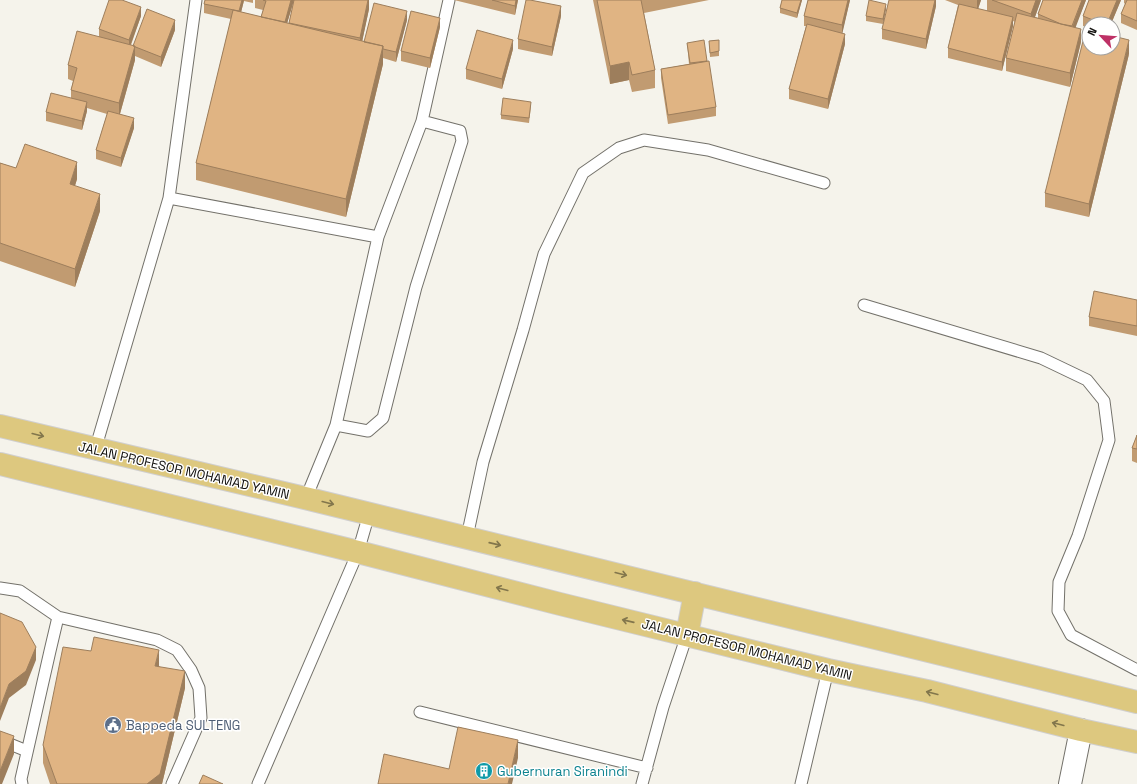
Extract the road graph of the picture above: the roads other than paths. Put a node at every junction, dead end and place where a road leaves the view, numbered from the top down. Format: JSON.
{"nodes":[{"id":1,"x":196,"y":0,"type":"edge"},
{"id":2,"x":449,"y":0,"type":"edge"},
{"id":3,"x":422,"y":121,"type":"junction"},
{"id":4,"x":824,"y":182,"type":"dead end"},
{"id":5,"x":169,"y":198,"type":"junction"},
{"id":6,"x":378,"y":237,"type":"junction"},
{"id":7,"x":864,"y":304,"type":"dead end"},
{"id":8,"x":336,"y":425,"type":"junction"},
{"id":9,"x":0,"y":426,"type":"edge"},
{"id":10,"x":95,"y":450,"type":"junction"},
{"id":11,"x":0,"y":464,"type":"edge"},
{"id":12,"x":306,"y":498,"type":"junction"},
{"id":13,"x":369,"y":514,"type":"junction"},
{"id":14,"x":467,"y":537,"type":"junction"},
{"id":15,"x":358,"y":552,"type":"junction"},
{"id":16,"x":0,"y":588,"type":"edge"},
{"id":17,"x":695,"y":593,"type":"junction"},
{"id":18,"x":58,"y":617,"type":"junction"},
{"id":19,"x":687,"y":635,"type":"junction"},
{"id":20,"x":828,"y":670,"type":"junction"},
{"id":21,"x":1137,"y":670,"type":"edge"},
{"id":22,"x":1137,"y":702,"type":"edge"},
{"id":23,"x":420,"y":712,"type":"dead end"},
{"id":24,"x":1081,"y":730,"type":"junction"},
{"id":25,"x":0,"y":740,"type":"edge"},
{"id":26,"x":1137,"y":742,"type":"edge"},
{"id":27,"x":27,"y":751,"type":"junction"},
{"id":28,"x":647,"y":768,"type":"junction"},
{"id":29,"x":22,"y":784,"type":"edge"},
{"id":30,"x":172,"y":784,"type":"edge"},
{"id":31,"x":258,"y":784,"type":"edge"},
{"id":32,"x":642,"y":784,"type":"edge"},
{"id":33,"x":801,"y":784,"type":"edge"},
{"id":34,"x":1070,"y":784,"type":"edge"}],
"edges":[{"from":1,"to":5,"type":"lane"},
{"from":2,"to":3,"type":"lane"},
{"from":3,"to":6,"type":"lane"},
{"from":3,"to":8,"type":"lane"},
{"from":4,"to":14,"type":"lane"},
{"from":5,"to":6,"type":"lane"},
{"from":5,"to":10,"type":"lane"},
{"from":6,"to":8,"type":"lane"},
{"from":7,"to":21,"type":"lane"},
{"from":8,"to":12,"type":"lane"},
{"from":9,"to":10,"type":"main road","name":"JALAN PROFESOR MOHAMAD YAMIN","one_way":true},
{"from":10,"to":12,"type":"main road","name":"JALAN PROFESOR MOHAMAD YAMIN"},
{"from":11,"to":15,"type":"main road","name":"JALAN PROFESOR MOHAMAD YAMIN"},
{"from":12,"to":13,"type":"main road","name":"JALAN PROFESOR MOHAMAD YAMIN","one_way":true},
{"from":13,"to":14,"type":"main road","name":"JALAN PROFESOR MOHAMAD YAMIN"},
{"from":13,"to":15,"type":"lane"},
{"from":14,"to":17,"type":"main road","name":"JALAN PROFESOR MOHAMAD YAMIN","one_way":true},
{"from":19,"to":15,"type":"main road","name":"JALAN PROFESOR MOHAMAD YAMIN","one_way":true},
{"from":15,"to":31,"type":"lane"},
{"from":16,"to":18,"type":"lane"},
{"from":17,"to":19,"type":"main road"},
{"from":17,"to":22,"type":"main road","name":"JALAN PROFESOR MOHAMAD YAMIN"},
{"from":18,"to":27,"type":"lane"},
{"from":18,"to":30,"type":"lane"},
{"from":19,"to":20,"type":"main road","name":"JALAN PROFESOR MOHAMAD YAMIN"},
{"from":19,"to":28,"type":"lane"},
{"from":24,"to":20,"type":"main road","name":"JALAN PROFESOR MOHAMAD YAMIN","one_way":true},
{"from":20,"to":33,"type":"lane"},
{"from":23,"to":28,"type":"lane"},
{"from":24,"to":26,"type":"main road","name":"JALAN PROFESOR MOHAMAD YAMIN"},
{"from":24,"to":34,"type":"street"},
{"from":25,"to":27,"type":"lane"},
{"from":27,"to":29,"type":"lane"},
{"from":28,"to":32,"type":"lane"}]}
